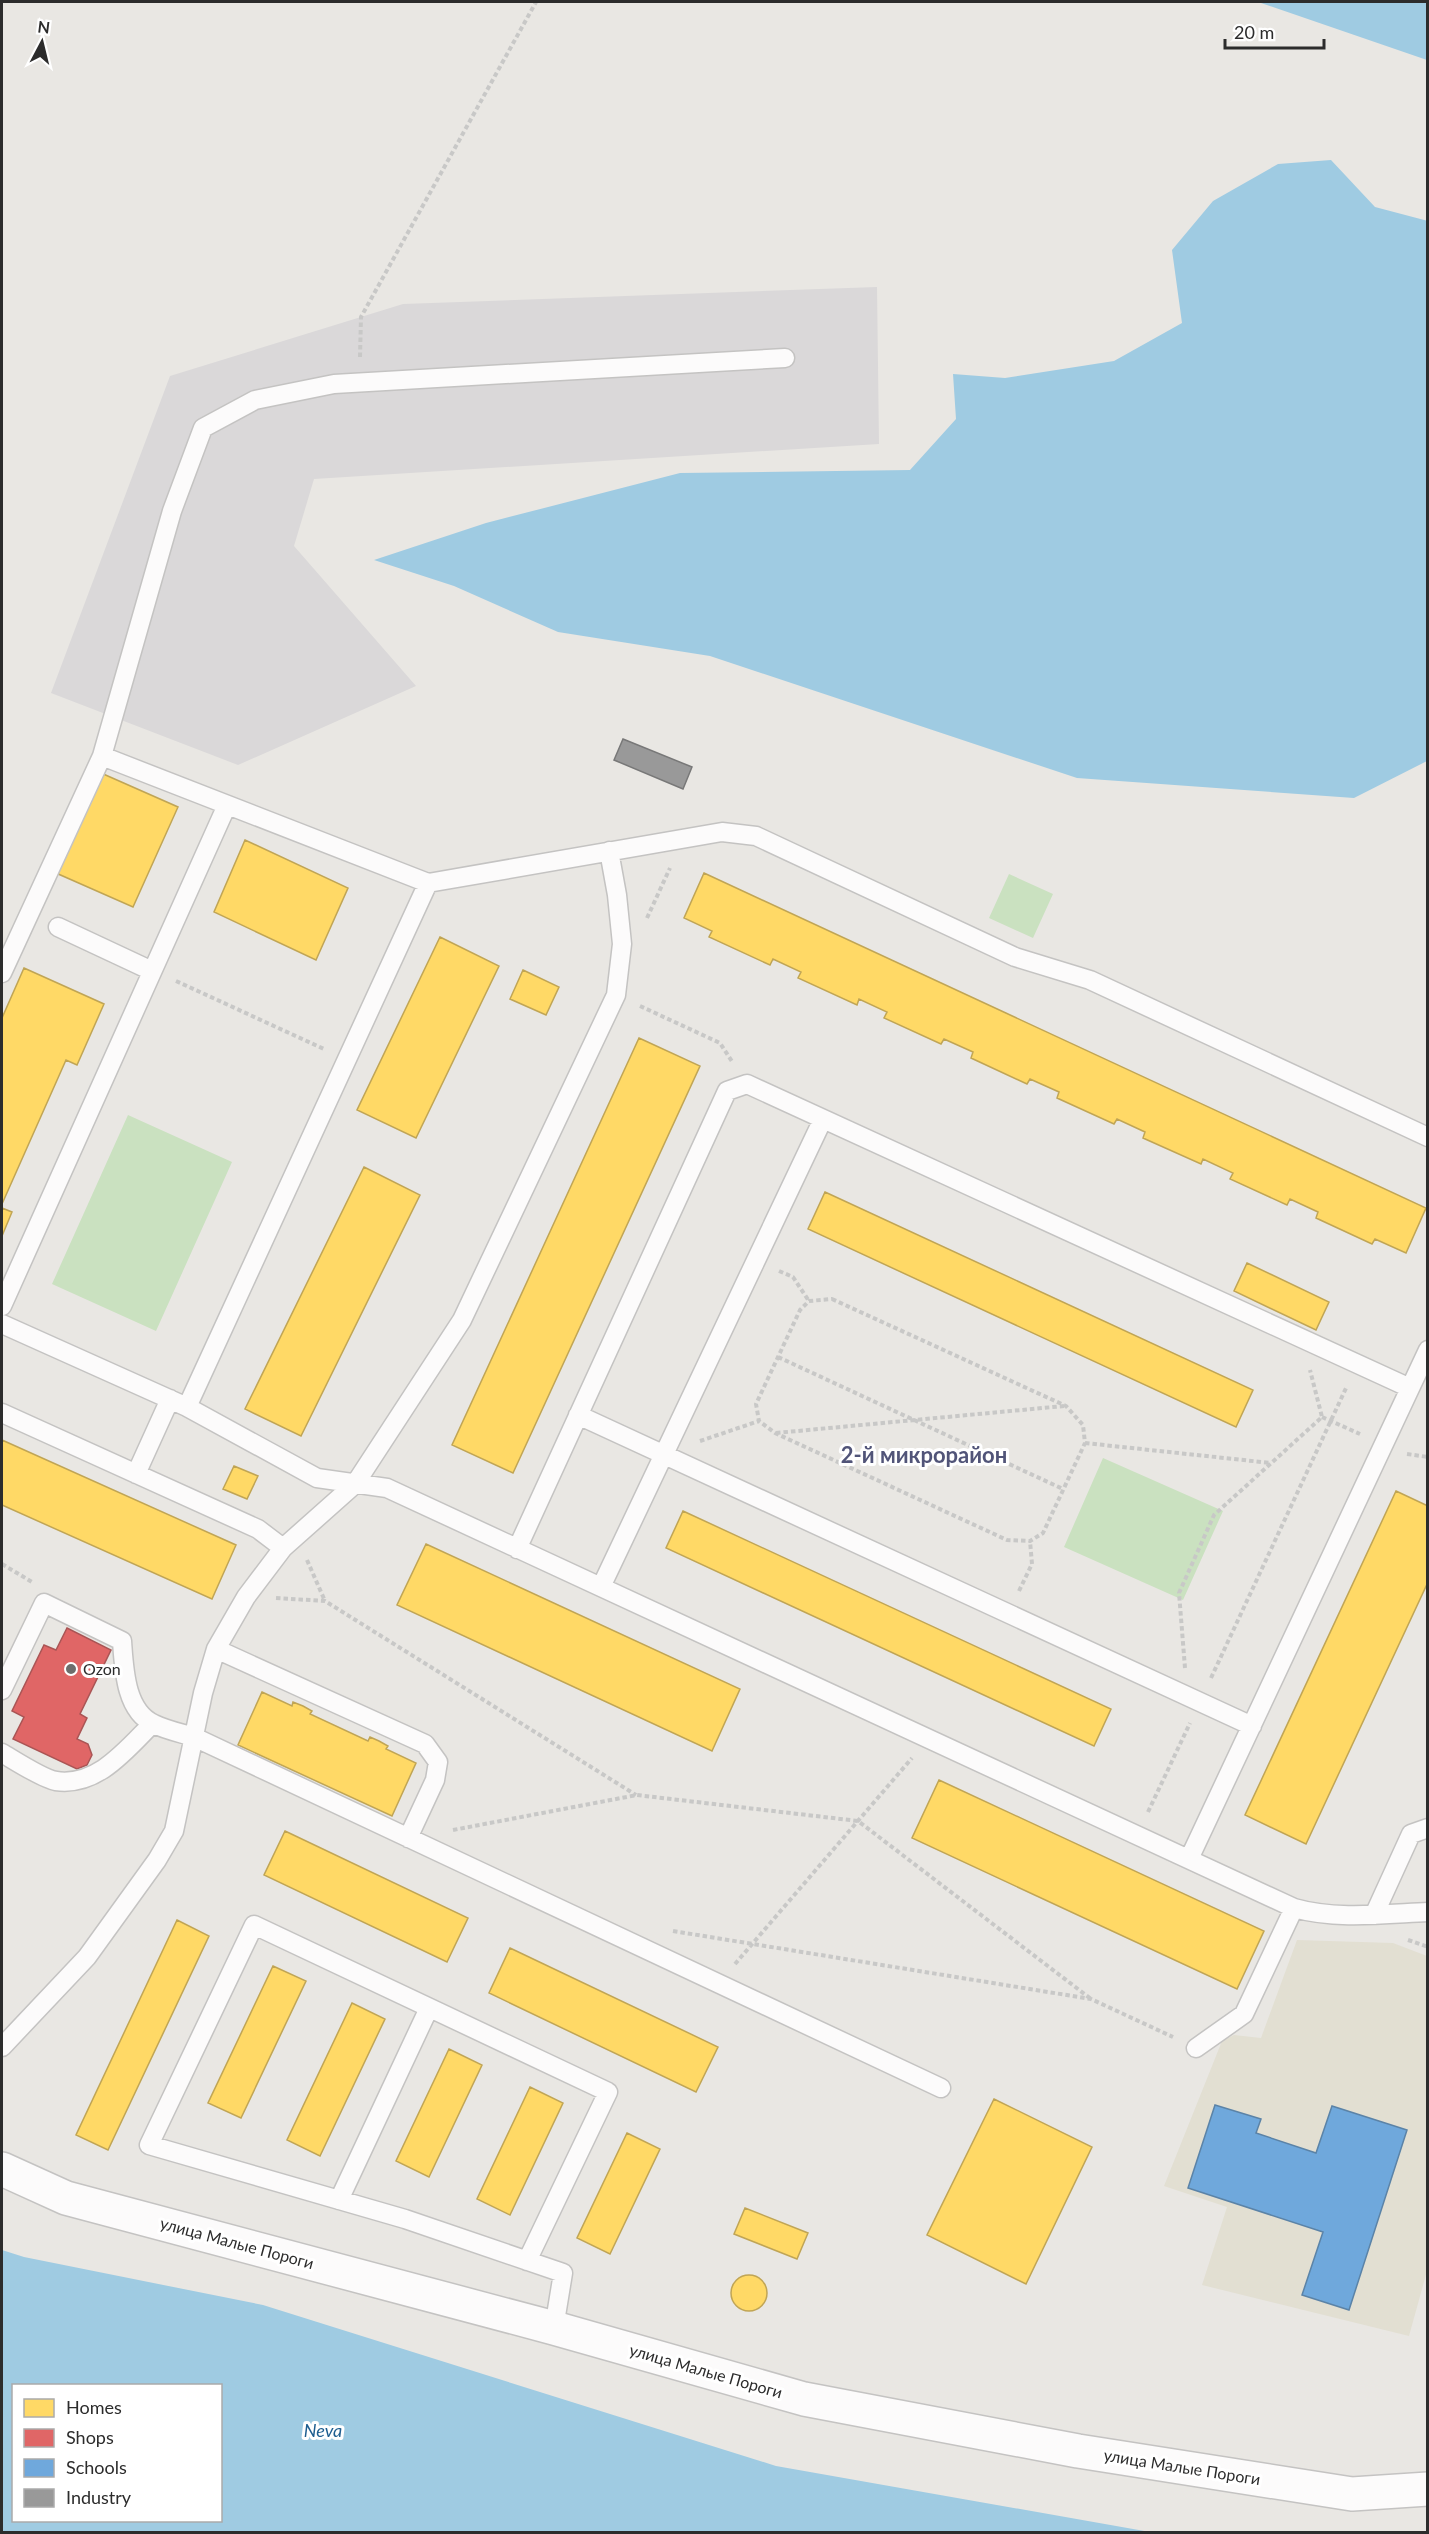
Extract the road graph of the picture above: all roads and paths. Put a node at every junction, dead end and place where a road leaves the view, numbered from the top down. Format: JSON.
{"nodes":[{"id":1,"x":536,"y":2,"type":"edge"},
{"id":2,"x":785,"y":358,"type":"dead end"},
{"id":3,"x":359,"y":383,"type":"junction"},
{"id":4,"x":102,"y":756,"type":"junction"},
{"id":5,"x":227,"y":805,"type":"junction"},
{"id":6,"x":684,"y":838,"type":"junction"},
{"id":7,"x":609,"y":851,"type":"junction"},
{"id":8,"x":428,"y":883,"type":"junction"},
{"id":9,"x":646,"y":920,"type":"dead end"},
{"id":10,"x":58,"y":927,"type":"dead end"},
{"id":11,"x":152,"y":971,"type":"junction"},
{"id":12,"x":2,"y":973,"type":"edge"},
{"id":13,"x":616,"y":995,"type":"junction"},
{"id":14,"x":347,"y":1060,"type":"junction"},
{"id":15,"x":747,"y":1084,"type":"junction"},
{"id":16,"x":823,"y":1119,"type":"junction"},
{"id":17,"x":1428,"y":1137,"type":"edge"},
{"id":18,"x":756,"y":1260,"type":"junction"},
{"id":19,"x":809,"y":1301,"type":"junction"},
{"id":20,"x":2,"y":1306,"type":"edge"},
{"id":21,"x":2,"y":1324,"type":"edge"},
{"id":22,"x":1303,"y":1339,"type":"junction"},
{"id":23,"x":1428,"y":1350,"type":"edge"},
{"id":24,"x":778,"y":1358,"type":"junction"},
{"id":25,"x":1357,"y":1364,"type":"junction"},
{"id":26,"x":1410,"y":1388,"type":"junction"},
{"id":27,"x":170,"y":1399,"type":"junction"},
{"id":28,"x":1066,"y":1406,"type":"junction"},
{"id":29,"x":187,"y":1407,"type":"junction"},
{"id":30,"x":2,"y":1413,"type":"edge"},
{"id":31,"x":578,"y":1414,"type":"junction"},
{"id":32,"x":1322,"y":1417,"type":"junction"},
{"id":33,"x":914,"y":1420,"type":"junction"},
{"id":34,"x":759,"y":1421,"type":"junction"},
{"id":35,"x":1331,"y":1421,"type":"junction"},
{"id":36,"x":775,"y":1433,"type":"junction"},
{"id":37,"x":1361,"y":1435,"type":"dead end"},
{"id":38,"x":1085,"y":1443,"type":"junction"},
{"id":39,"x":1401,"y":1453,"type":"dead end"},
{"id":40,"x":664,"y":1454,"type":"junction"},
{"id":41,"x":1427,"y":1457,"type":"edge"},
{"id":42,"x":1271,"y":1463,"type":"junction"},
{"id":43,"x":136,"y":1474,"type":"junction"},
{"id":44,"x":355,"y":1484,"type":"junction"},
{"id":45,"x":1063,"y":1489,"type":"junction"},
{"id":46,"x":1030,"y":1541,"type":"junction"},
{"id":47,"x":290,"y":1542,"type":"junction"},
{"id":48,"x":517,"y":1549,"type":"junction"},
{"id":49,"x":2,"y":1564,"type":"edge"},
{"id":50,"x":601,"y":1587,"type":"junction"},
{"id":51,"x":246,"y":1597,"type":"junction"},
{"id":52,"x":325,"y":1601,"type":"junction"},
{"id":53,"x":44,"y":1603,"type":"junction"},
{"id":54,"x":1009,"y":1614,"type":"junction"},
{"id":55,"x":216,"y":1649,"type":"junction"},
{"id":56,"x":2,"y":1690,"type":"edge"},
{"id":57,"x":1193,"y":1699,"type":"junction"},
{"id":58,"x":152,"y":1724,"type":"junction"},
{"id":59,"x":1252,"y":1726,"type":"junction"},
{"id":60,"x":194,"y":1737,"type":"junction"},
{"id":61,"x":928,"y":1739,"type":"junction"},
{"id":62,"x":2,"y":1753,"type":"edge"},
{"id":63,"x":637,"y":1796,"type":"junction"},
{"id":64,"x":858,"y":1821,"type":"junction"},
{"id":65,"x":1143,"y":1823,"type":"dead end"},
{"id":66,"x":1428,"y":1828,"type":"edge"},
{"id":67,"x":408,"y":1838,"type":"junction"},
{"id":68,"x":1189,"y":1860,"type":"junction"},
{"id":69,"x":1293,"y":1908,"type":"junction"},
{"id":70,"x":1428,"y":1912,"type":"edge"},
{"id":71,"x":1374,"y":1915,"type":"junction"},
{"id":72,"x":662,"y":1929,"type":"dead end"},
{"id":73,"x":752,"y":1944,"type":"junction"},
{"id":74,"x":718,"y":1984,"type":"junction"},
{"id":75,"x":1091,"y":1999,"type":"junction"},
{"id":76,"x":429,"y":2008,"type":"junction"},
{"id":77,"x":2,"y":2047,"type":"edge"},
{"id":78,"x":1196,"y":2048,"type":"joint"},
{"id":79,"x":941,"y":2088,"type":"dead end"},
{"id":80,"x":2,"y":2169,"type":"edge"},
{"id":81,"x":339,"y":2200,"type":"junction"},
{"id":82,"x":526,"y":2261,"type":"junction"},
{"id":83,"x":554,"y":2328,"type":"junction"},
{"id":84,"x":1428,"y":2489,"type":"edge"}],
"edges":[{"from":1,"to":3,"type":"path"},
{"from":2,"to":3,"type":"lane"},
{"from":3,"to":4,"type":"lane"},
{"from":4,"to":5,"type":"lane"},
{"from":4,"to":12,"type":"lane"},
{"from":5,"to":8,"type":"lane"},
{"from":5,"to":11,"type":"lane"},
{"from":6,"to":7,"type":"lane"},
{"from":6,"to":9,"type":"path"},
{"from":6,"to":17,"type":"lane"},
{"from":7,"to":8,"type":"lane"},
{"from":7,"to":13,"type":"lane"},
{"from":8,"to":14,"type":"lane"},
{"from":10,"to":11,"type":"lane"},
{"from":11,"to":14,"type":"path"},
{"from":11,"to":20,"type":"lane"},
{"from":13,"to":15,"type":"path"},
{"from":13,"to":44,"type":"lane"},
{"from":14,"to":29,"type":"lane"},
{"from":15,"to":16,"type":"lane"},
{"from":15,"to":31,"type":"lane"},
{"from":16,"to":18,"type":"lane"},
{"from":16,"to":22,"type":"lane"},
{"from":18,"to":19,"type":"path"},
{"from":18,"to":40,"type":"lane"},
{"from":19,"to":24,"type":"path"},
{"from":19,"to":28,"type":"path"},
{"from":21,"to":27,"type":"lane"},
{"from":22,"to":25,"type":"lane"},
{"from":22,"to":32,"type":"path"},
{"from":23,"to":26,"type":"lane"},
{"from":24,"to":33,"type":"path"},
{"from":24,"to":34,"type":"path"},
{"from":25,"to":26,"type":"lane"},
{"from":25,"to":35,"type":"path"},
{"from":26,"to":59,"type":"lane"},
{"from":27,"to":29,"type":"lane"},
{"from":27,"to":43,"type":"lane"},
{"from":28,"to":33,"type":"path"},
{"from":28,"to":38,"type":"path"},
{"from":29,"to":44,"type":"lane"},
{"from":30,"to":43,"type":"lane"},
{"from":31,"to":40,"type":"lane"},
{"from":31,"to":48,"type":"lane"},
{"from":32,"to":35,"type":"path"},
{"from":32,"to":42,"type":"path"},
{"from":33,"to":36,"type":"path"},
{"from":33,"to":45,"type":"path"},
{"from":34,"to":36,"type":"path"},
{"from":34,"to":40,"type":"path"},
{"from":35,"to":37,"type":"path"},
{"from":35,"to":57,"type":"path"},
{"from":36,"to":46,"type":"path"},
{"from":38,"to":42,"type":"path"},
{"from":38,"to":45,"type":"path"},
{"from":39,"to":41,"type":"path"},
{"from":40,"to":50,"type":"lane"},
{"from":40,"to":54,"type":"lane"},
{"from":42,"to":57,"type":"path"},
{"from":43,"to":47,"type":"lane"},
{"from":44,"to":47,"type":"lane"},
{"from":44,"to":48,"type":"lane"},
{"from":45,"to":46,"type":"path"},
{"from":46,"to":54,"type":"path"},
{"from":47,"to":51,"type":"lane"},
{"from":47,"to":52,"type":"path"},
{"from":48,"to":50,"type":"lane"},
{"from":49,"to":53,"type":"path"},
{"from":50,"to":61,"type":"lane"},
{"from":51,"to":52,"type":"path"},
{"from":51,"to":55,"type":"lane"},
{"from":52,"to":63,"type":"path"},
{"from":53,"to":56,"type":"lane"},
{"from":53,"to":58,"type":"lane"},
{"from":54,"to":57,"type":"lane"},
{"from":55,"to":60,"type":"lane"},
{"from":55,"to":67,"type":"lane"},
{"from":57,"to":59,"type":"lane"},
{"from":57,"to":65,"type":"path"},
{"from":58,"to":60,"type":"lane"},
{"from":58,"to":62,"type":"lane"},
{"from":59,"to":68,"type":"lane"},
{"from":60,"to":67,"type":"lane"},
{"from":60,"to":77,"type":"lane"},
{"from":61,"to":64,"type":"path"},
{"from":61,"to":68,"type":"lane"},
{"from":63,"to":64,"type":"path"},
{"from":63,"to":67,"type":"path"},
{"from":64,"to":73,"type":"path"},
{"from":64,"to":75,"type":"path"},
{"from":66,"to":71,"type":"lane"},
{"from":67,"to":74,"type":"lane"},
{"from":68,"to":69,"type":"lane"},
{"from":69,"to":71,"type":"lane"},
{"from":69,"to":78,"type":"lane"},
{"from":70,"to":71,"type":"lane"},
{"from":72,"to":73,"type":"path"},
{"from":73,"to":74,"type":"path"},
{"from":73,"to":75,"type":"path"},
{"from":74,"to":79,"type":"lane"},
{"from":75,"to":78,"type":"path"},
{"from":76,"to":81,"type":"lane"},
{"from":76,"to":81,"type":"lane"},
{"from":76,"to":82,"type":"lane"},
{"from":80,"to":83,"type":"street","name":"улица Малые Пороги"},
{"from":81,"to":82,"type":"lane"},
{"from":82,"to":83,"type":"lane"},
{"from":83,"to":84,"type":"street","name":"улица Малые Пороги"}]}
